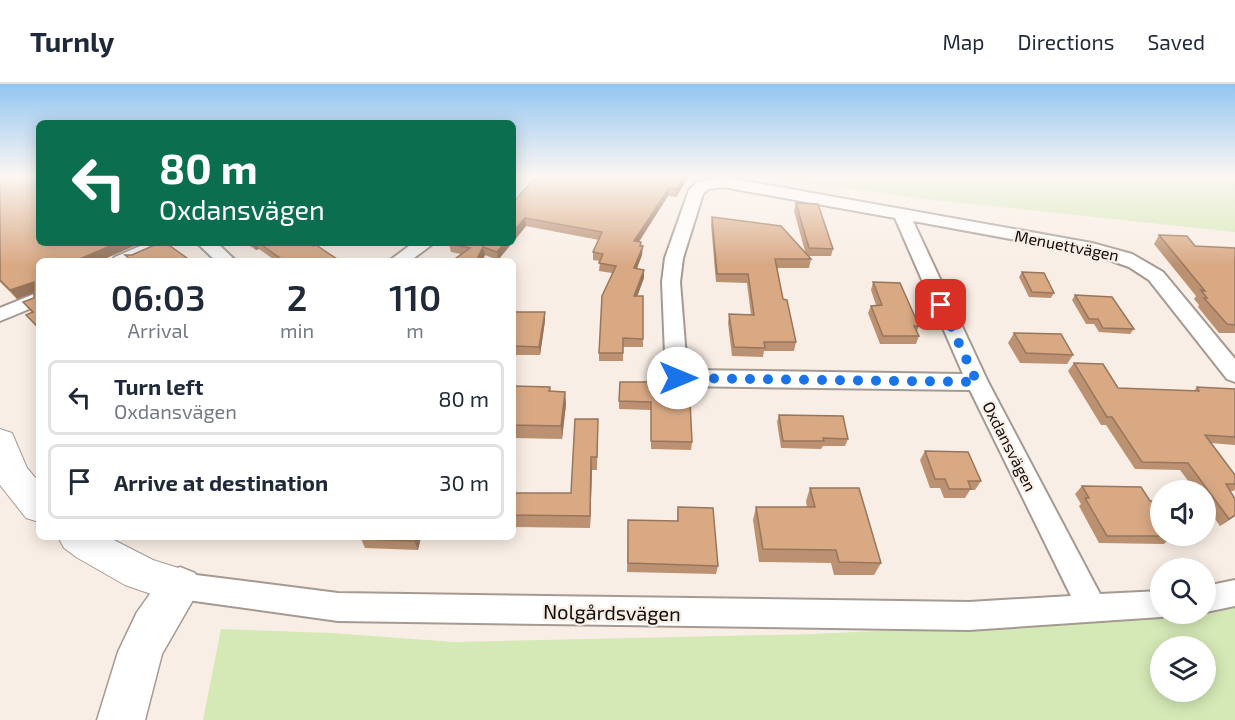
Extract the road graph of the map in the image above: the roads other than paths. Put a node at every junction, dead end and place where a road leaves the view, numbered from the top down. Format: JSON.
{"nodes":[{"id":1,"x":692,"y":206,"type":"edge"},
{"id":2,"x":851,"y":206,"type":"edge"},
{"id":3,"x":902,"y":215,"type":"junction"},
{"id":4,"x":155,"y":246,"type":"edge"},
{"id":5,"x":210,"y":246,"type":"edge"},
{"id":6,"x":420,"y":246,"type":"edge"},
{"id":7,"x":128,"y":258,"type":"edge"},
{"id":8,"x":224,"y":258,"type":"edge"},
{"id":9,"x":402,"y":258,"type":"edge"},
{"id":10,"x":36,"y":299,"type":"edge"},
{"id":11,"x":0,"y":315,"type":"edge"},
{"id":12,"x":1235,"y":374,"type":"edge"},
{"id":13,"x":977,"y":382,"type":"junction"},
{"id":14,"x":0,"y":442,"type":"edge"},
{"id":15,"x":36,"y":503,"type":"edge"},
{"id":16,"x":81,"y":540,"type":"edge"},
{"id":17,"x":180,"y":586,"type":"junction"},
{"id":18,"x":1235,"y":593,"type":"edge"},
{"id":19,"x":1216,"y":597,"type":"edge"},
{"id":20,"x":1150,"y":605,"type":"edge"},
{"id":21,"x":1092,"y":609,"type":"junction"},
{"id":22,"x":121,"y":720,"type":"edge"}],
"edges":[{"from":1,"to":13,"type":"street","name":"Menuettvägen"},
{"from":2,"to":3,"type":"street","name":"Menuettvägen"},
{"from":3,"to":12,"type":"street","name":"Menuettvägen"},
{"from":3,"to":13,"type":"street","name":"Oxdansvägen"},
{"from":4,"to":7,"type":"street"},
{"from":5,"to":8,"type":"street"},
{"from":6,"to":9,"type":"street"},
{"from":10,"to":11,"type":"street"},
{"from":13,"to":21,"type":"street","name":"Oxdansvägen"},
{"from":14,"to":15,"type":"street"},
{"from":16,"to":17,"type":"street","name":"Nolgårdsvägen"},
{"from":17,"to":21,"type":"street","name":"Nolgårdsvägen"},
{"from":17,"to":22,"type":"main road"},
{"from":18,"to":19,"type":"street"},
{"from":20,"to":21,"type":"street","name":"Nolgårdsvägen"}]}
